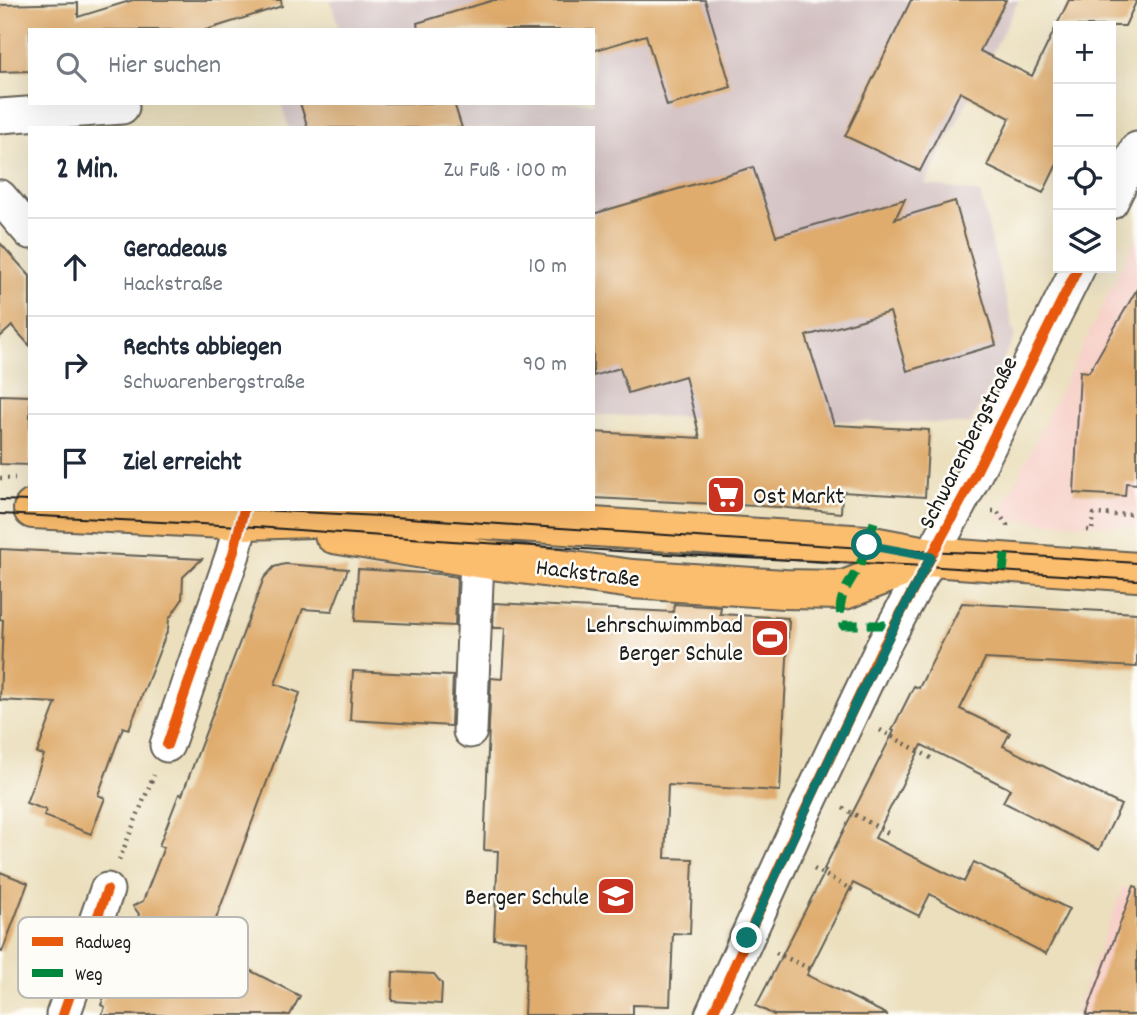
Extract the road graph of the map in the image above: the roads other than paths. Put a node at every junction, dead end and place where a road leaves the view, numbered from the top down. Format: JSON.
{"nodes":[{"id":1,"x":122,"y":107,"type":"dead end"},
{"id":2,"x":0,"y":116,"type":"edge"},
{"id":3,"x":1137,"y":149,"type":"edge"},
{"id":4,"x":1116,"y":192,"type":"edge"},
{"id":5,"x":0,"y":197,"type":"edge"},
{"id":6,"x":28,"y":230,"type":"edge"},
{"id":7,"x":1076,"y":273,"type":"edge"},
{"id":8,"x":0,"y":508,"type":"edge"},
{"id":9,"x":28,"y":509,"type":"edge"},
{"id":10,"x":116,"y":511,"type":"edge"},
{"id":11,"x":243,"y":514,"type":"edge"},
{"id":12,"x":931,"y":557,"type":"junction"},
{"id":13,"x":477,"y":558,"type":"junction"},
{"id":14,"x":1137,"y":572,"type":"edge"},
{"id":15,"x":470,"y":732,"type":"dead end"},
{"id":16,"x":167,"y":744,"type":"road end"},
{"id":17,"x":107,"y":890,"type":"road end"},
{"id":18,"x":97,"y":917,"type":"edge"},
{"id":19,"x":69,"y":998,"type":"edge"},
{"id":20,"x":63,"y":1015,"type":"edge"},
{"id":21,"x":712,"y":1015,"type":"edge"}],
"edges":[{"from":1,"to":2,"type":"street"},
{"from":3,"to":4,"type":"street"},
{"from":5,"to":6,"type":"street"},
{"from":7,"to":12,"type":"street","name":"Schwarenbergstraße"},
{"from":8,"to":9,"type":"main road","name":"Hackstraße"},
{"from":10,"to":11,"type":"main road","name":"Hackstraße"},
{"from":11,"to":12,"type":"main road","name":"Hackstraße"},
{"from":11,"to":13,"type":"main road","name":"Hackstraße"},
{"from":11,"to":16,"type":"street"},
{"from":12,"to":13,"type":"main road","name":"Hackstraße"},
{"from":12,"to":14,"type":"main road","name":"Hackstraße"},
{"from":12,"to":21,"type":"street","name":"Schwarenbergstraße"},
{"from":13,"to":15,"type":"street"},
{"from":17,"to":18,"type":"street"},
{"from":19,"to":20,"type":"street"}]}
